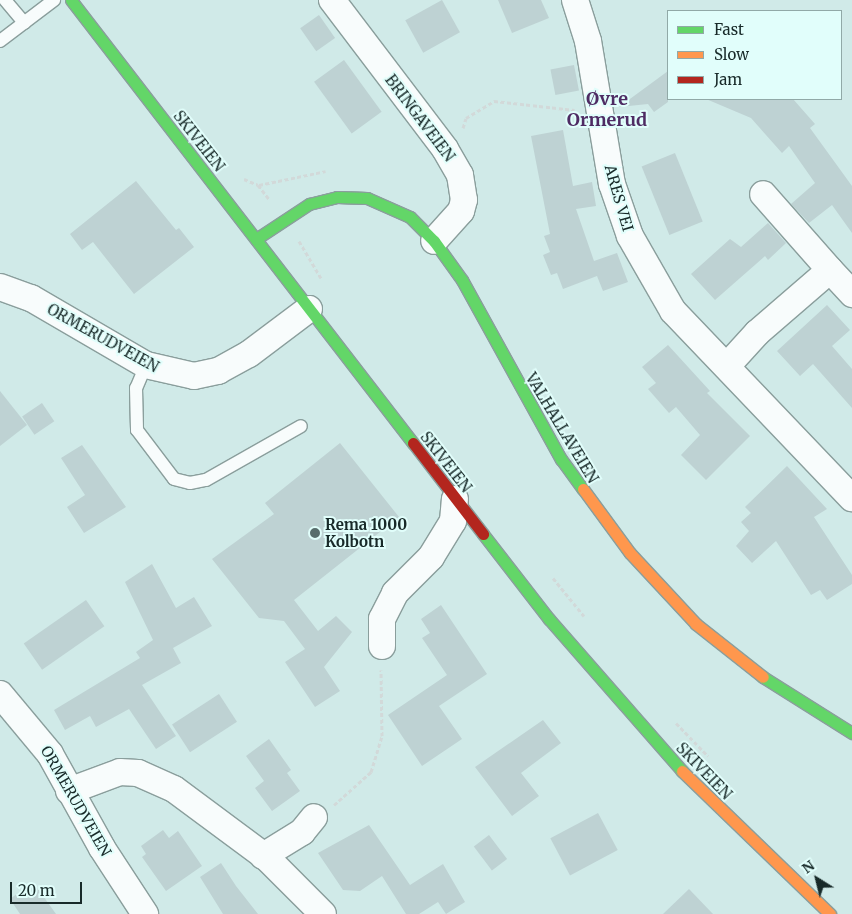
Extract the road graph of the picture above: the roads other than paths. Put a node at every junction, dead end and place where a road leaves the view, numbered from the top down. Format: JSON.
{"nodes":[{"id":1,"x":5,"y":0,"type":"edge"},
{"id":2,"x":54,"y":0,"type":"edge"},
{"id":3,"x":71,"y":0,"type":"edge"},
{"id":4,"x":332,"y":0,"type":"edge"},
{"id":5,"x":575,"y":0,"type":"edge"},
{"id":6,"x":24,"y":23,"type":"junction"},
{"id":7,"x":0,"y":41,"type":"edge"},
{"id":8,"x":764,"y":194,"type":"dead end"},
{"id":9,"x":256,"y":240,"type":"junction"},
{"id":10,"x":434,"y":241,"type":"junction"},
{"id":11,"x":830,"y":270,"type":"junction"},
{"id":12,"x":0,"y":287,"type":"edge"},
{"id":13,"x":852,"y":294,"type":"edge"},
{"id":14,"x":310,"y":309,"type":"junction"},
{"id":15,"x":146,"y":365,"type":"junction"},
{"id":16,"x":728,"y":366,"type":"junction"},
{"id":17,"x":300,"y":426,"type":"dead end"},
{"id":18,"x":852,"y":498,"type":"edge"},
{"id":19,"x":455,"y":499,"type":"junction"},
{"id":20,"x":382,"y":646,"type":"road end"},
{"id":21,"x":0,"y":694,"type":"edge"},
{"id":22,"x":852,"y":732,"type":"edge"},
{"id":23,"x":69,"y":791,"type":"junction"},
{"id":24,"x":314,"y":817,"type":"road end"},
{"id":25,"x":263,"y":856,"type":"junction"},
{"id":26,"x":146,"y":914,"type":"edge"},
{"id":27,"x":323,"y":914,"type":"edge"},
{"id":28,"x":830,"y":914,"type":"edge"}],
"edges":[{"from":1,"to":6,"type":"lane"},
{"from":2,"to":6,"type":"lane"},
{"from":3,"to":9,"type":"main road","name":"SKIVEIEN"},
{"from":4,"to":10,"type":"street","name":"BRINGAVEIEN"},
{"from":5,"to":16,"type":"street","name":"ARES VEI"},
{"from":6,"to":7,"type":"lane"},
{"from":8,"to":11,"type":"street"},
{"from":9,"to":10,"type":"main road","name":"VALHALLAVEIEN"},
{"from":9,"to":14,"type":"main road","name":"SKIVEIEN"},
{"from":10,"to":22,"type":"main road","name":"VALHALLAVEIEN"},
{"from":11,"to":13,"type":"street"},
{"from":11,"to":16,"type":"street"},
{"from":12,"to":15,"type":"street","name":"ORMERUDVEIEN"},
{"from":14,"to":15,"type":"street","name":"ORMERUDVEIEN"},
{"from":14,"to":19,"type":"main road","name":"SKIVEIEN"},
{"from":15,"to":17,"type":"lane"},
{"from":16,"to":18,"type":"street","name":"ARES VEI"},
{"from":19,"to":20,"type":"street"},
{"from":19,"to":28,"type":"main road","name":"SKIVEIEN"},
{"from":21,"to":23,"type":"street","name":"ORMERUDVEIEN"},
{"from":23,"to":25,"type":"street"},
{"from":23,"to":26,"type":"street","name":"ORMERUDVEIEN"},
{"from":24,"to":25,"type":"street"},
{"from":25,"to":27,"type":"street"}]}
